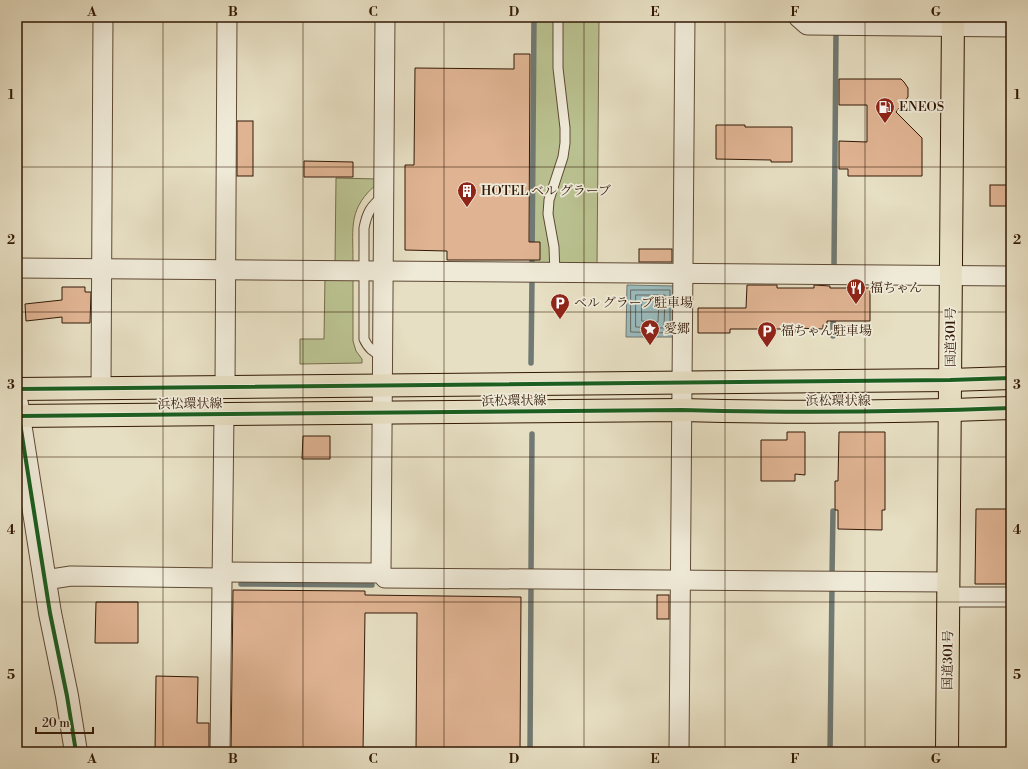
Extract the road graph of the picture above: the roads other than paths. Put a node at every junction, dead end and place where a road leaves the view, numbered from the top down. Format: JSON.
{"nodes":[{"id":1,"x":103,"y":17,"type":"edge"},
{"id":2,"x":227,"y":17,"type":"edge"},
{"id":3,"x":384,"y":17,"type":"edge"},
{"id":4,"x":558,"y":17,"type":"edge"},
{"id":5,"x":685,"y":17,"type":"edge"},
{"id":6,"x":798,"y":17,"type":"edge"},
{"id":7,"x":953,"y":22,"type":"edge"},
{"id":8,"x":1011,"y":27,"type":"edge"},
{"id":9,"x":17,"y":268,"type":"edge"},
{"id":10,"x":101,"y":269,"type":"junction"},
{"id":11,"x":226,"y":270,"type":"junction"},
{"id":12,"x":373,"y":271,"type":"junction"},
{"id":13,"x":555,"y":272,"type":"junction"},
{"id":14,"x":683,"y":274,"type":"junction"},
{"id":15,"x":951,"y":276,"type":"junction"},
{"id":16,"x":1011,"y":276,"type":"edge"},
{"id":17,"x":1011,"y":378,"type":"edge"},
{"id":18,"x":950,"y":380,"type":"junction"},
{"id":19,"x":683,"y":383,"type":"junction"},
{"id":20,"x":382,"y":386,"type":"junction"},
{"id":21,"x":225,"y":387,"type":"junction"},
{"id":22,"x":101,"y":388,"type":"junction"},
{"id":23,"x":17,"y":389,"type":"edge"},
{"id":24,"x":1011,"y":408,"type":"edge"},
{"id":25,"x":682,"y":410,"type":"junction"},
{"id":26,"x":950,"y":410,"type":"junction"},
{"id":27,"x":17,"y":412,"type":"edge"},
{"id":28,"x":382,"y":412,"type":"junction"},
{"id":29,"x":224,"y":414,"type":"junction"},
{"id":30,"x":381,"y":573,"type":"junction"},
{"id":31,"x":222,"y":575,"type":"junction"},
{"id":32,"x":45,"y":580,"type":"junction"},
{"id":33,"x":681,"y":580,"type":"junction"},
{"id":34,"x":949,"y":589,"type":"junction"},
{"id":35,"x":1011,"y":597,"type":"edge"},
{"id":36,"x":76,"y":752,"type":"edge"},
{"id":37,"x":220,"y":752,"type":"edge"},
{"id":38,"x":679,"y":752,"type":"edge"},
{"id":39,"x":947,"y":752,"type":"edge"}],
"edges":[{"from":1,"to":10,"type":"street"},
{"from":2,"to":11,"type":"street"},
{"from":3,"to":12,"type":"street"},
{"from":4,"to":13,"type":"lane"},
{"from":5,"to":14,"type":"street"},
{"from":6,"to":7,"type":"street"},
{"from":7,"to":8,"type":"street"},
{"from":7,"to":15,"type":"main road","name":"国道301号"},
{"from":9,"to":10,"type":"street"},
{"from":10,"to":11,"type":"street"},
{"from":10,"to":22,"type":"street"},
{"from":11,"to":12,"type":"street"},
{"from":11,"to":21,"type":"street"},
{"from":12,"to":13,"type":"street"},
{"from":12,"to":20,"type":"street"},
{"from":13,"to":14,"type":"street"},
{"from":14,"to":15,"type":"street"},
{"from":14,"to":19,"type":"street"},
{"from":15,"to":16,"type":"street"},
{"from":15,"to":18,"type":"main road","name":"国道301号"},
{"from":17,"to":18,"type":"main road","name":"浜松環状線"},
{"from":18,"to":19,"type":"main road","name":"浜松環状線"},
{"from":18,"to":26,"type":"main road","name":"国道301号"},
{"from":19,"to":20,"type":"main road","name":"浜松環状線"},
{"from":19,"to":25,"type":"street"},
{"from":20,"to":21,"type":"main road","name":"浜松環状線"},
{"from":20,"to":28,"type":"street"},
{"from":21,"to":22,"type":"main road","name":"浜松環状線"},
{"from":22,"to":23,"type":"main road","name":"浜松環状線"},
{"from":24,"to":26,"type":"main road","name":"浜松環状線"},
{"from":25,"to":26,"type":"main road","name":"浜松環状線"},
{"from":25,"to":28,"type":"main road","name":"浜松環状線"},
{"from":25,"to":33,"type":"street"},
{"from":26,"to":34,"type":"main road","name":"国道301号"},
{"from":27,"to":29,"type":"main road","name":"浜松環状線"},
{"from":27,"to":32,"type":"street"},
{"from":28,"to":29,"type":"main road","name":"浜松環状線"},
{"from":28,"to":30,"type":"street"},
{"from":29,"to":31,"type":"street"},
{"from":30,"to":31,"type":"street"},
{"from":30,"to":33,"type":"street"},
{"from":31,"to":32,"type":"street"},
{"from":31,"to":37,"type":"street"},
{"from":32,"to":36,"type":"street"},
{"from":33,"to":34,"type":"street"},
{"from":33,"to":38,"type":"street"},
{"from":34,"to":35,"type":"street"},
{"from":34,"to":39,"type":"main road","name":"国道301号"}]}
